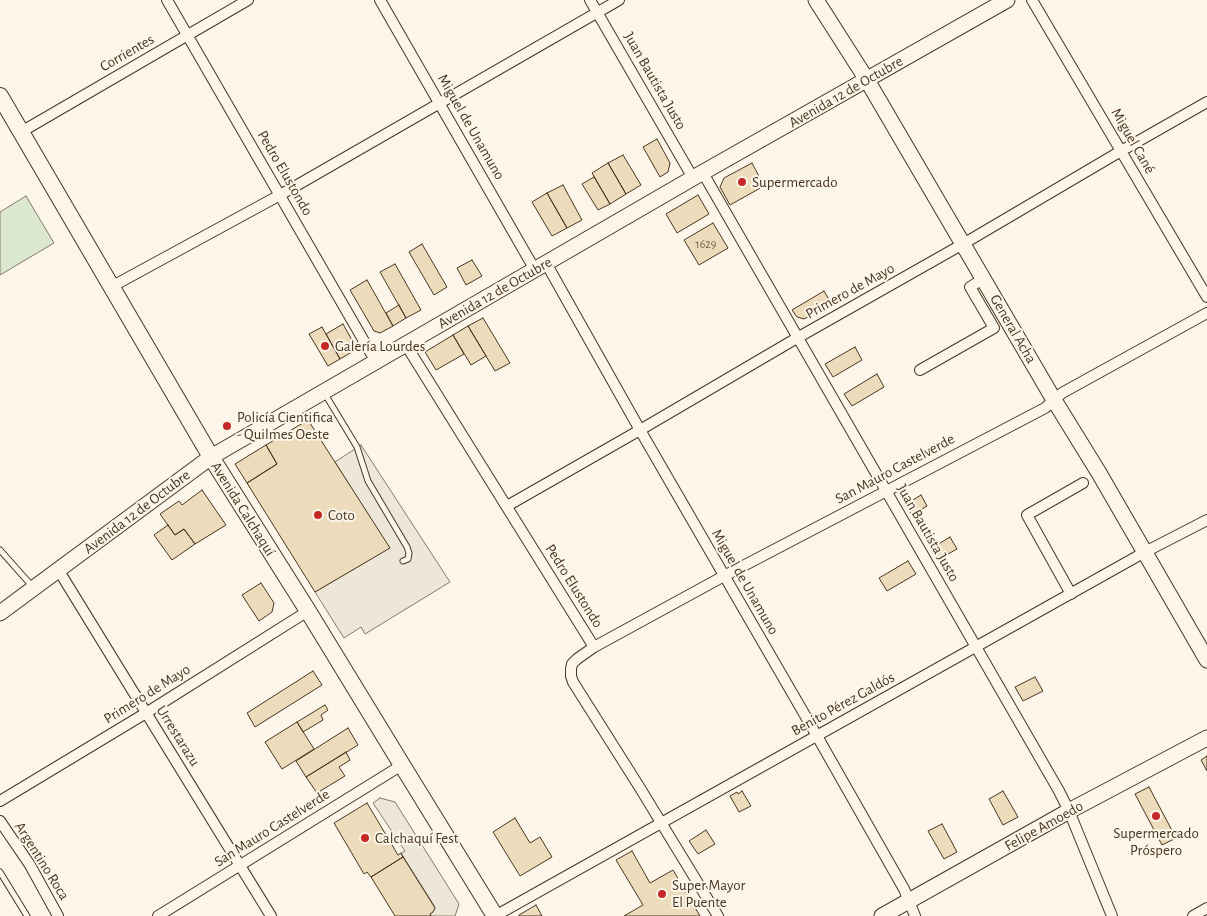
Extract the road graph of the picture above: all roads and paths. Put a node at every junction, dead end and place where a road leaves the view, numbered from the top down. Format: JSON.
{"nodes":[{"id":1,"x":167,"y":0,"type":"edge"},
{"id":2,"x":248,"y":0,"type":"edge"},
{"id":3,"x":380,"y":0,"type":"edge"},
{"id":4,"x":590,"y":0,"type":"edge"},
{"id":5,"x":619,"y":0,"type":"edge"},
{"id":6,"x":816,"y":0,"type":"edge"},
{"id":7,"x":1007,"y":0,"type":"edge"},
{"id":8,"x":1032,"y":0,"type":"edge"},
{"id":9,"x":597,"y":13,"type":"junction"},
{"id":10,"x":187,"y":35,"type":"junction"},
{"id":11,"x":867,"y":80,"type":"junction"},
{"id":12,"x":0,"y":96,"type":"edge"},
{"id":13,"x":1207,"y":102,"type":"edge"},
{"id":14,"x":439,"y":104,"type":"junction"},
{"id":15,"x":21,"y":132,"type":"junction"},
{"id":16,"x":1121,"y":151,"type":"junction"},
{"id":17,"x":698,"y":175,"type":"junction"},
{"id":18,"x":280,"y":195,"type":"junction"},
{"id":19,"x":963,"y":244,"type":"junction"},
{"id":20,"x":541,"y":266,"type":"junction"},
{"id":21,"x":984,"y":279,"type":"junction"},
{"id":22,"x":111,"y":287,"type":"junction"},
{"id":23,"x":1207,"y":297,"type":"edge"},
{"id":24,"x":1207,"y":313,"type":"edge"},
{"id":25,"x":797,"y":338,"type":"junction"},
{"id":26,"x":406,"y":345,"type":"junction"},
{"id":27,"x":376,"y":362,"type":"junction"},
{"id":28,"x":920,"y":370,"type":"dead end"},
{"id":29,"x":324,"y":392,"type":"junction"},
{"id":30,"x":1054,"y":400,"type":"junction"},
{"id":31,"x":640,"y":430,"type":"junction"},
{"id":32,"x":212,"y":457,"type":"junction"},
{"id":33,"x":1083,"y":483,"type":"dead end"},
{"id":34,"x":886,"y":490,"type":"junction"},
{"id":35,"x":507,"y":506,"type":"junction"},
{"id":36,"x":1207,"y":520,"type":"edge"},
{"id":37,"x":0,"y":550,"type":"edge"},
{"id":38,"x":1145,"y":552,"type":"junction"},
{"id":39,"x":403,"y":561,"type":"dead end"},
{"id":40,"x":59,"y":571,"type":"junction"},
{"id":41,"x":724,"y":576,"type":"junction"},
{"id":42,"x":34,"y":588,"type":"junction"},
{"id":43,"x":1071,"y":594,"type":"junction"},
{"id":44,"x":308,"y":611,"type":"junction"},
{"id":45,"x":0,"y":613,"type":"edge"},
{"id":46,"x":594,"y":647,"type":"junction"},
{"id":47,"x":976,"y":647,"type":"junction"},
{"id":48,"x":1207,"y":660,"type":"edge"},
{"id":49,"x":146,"y":713,"type":"junction"},
{"id":50,"x":817,"y":736,"type":"junction"},
{"id":51,"x":1207,"y":738,"type":"edge"},
{"id":52,"x":402,"y":765,"type":"junction"},
{"id":53,"x":0,"y":801,"type":"edge"},
{"id":54,"x":1069,"y":811,"type":"junction"},
{"id":55,"x":0,"y":821,"type":"edge"},
{"id":56,"x":661,"y":822,"type":"junction"},
{"id":57,"x":240,"y":865,"type":"junction"},
{"id":58,"x":0,"y":872,"type":"edge"},
{"id":59,"x":909,"y":900,"type":"junction"},
{"id":60,"x":1207,"y":908,"type":"edge"},
{"id":61,"x":27,"y":916,"type":"edge"},
{"id":62,"x":58,"y":916,"type":"edge"},
{"id":63,"x":158,"y":916,"type":"edge"},
{"id":64,"x":271,"y":916,"type":"edge"},
{"id":65,"x":495,"y":916,"type":"edge"},
{"id":66,"x":718,"y":916,"type":"edge"},
{"id":67,"x":882,"y":916,"type":"edge"},
{"id":68,"x":915,"y":916,"type":"edge"},
{"id":69,"x":1112,"y":916,"type":"edge"},
{"id":70,"x":1193,"y":916,"type":"edge"}],
"edges":[{"from":1,"to":10,"type":"street","name":"Pedro Elustondo"},
{"from":2,"to":10,"type":"street","name":"Corrientes"},
{"from":3,"to":14,"type":"street","name":"Miguel de Unamuno"},
{"from":4,"to":9,"type":"street","name":"Juan Bautista Justo"},
{"from":5,"to":9,"type":"street"},
{"from":6,"to":11,"type":"main road","name":"General Acha"},
{"from":7,"to":11,"type":"main road","name":"Avenida 12 de Octubre"},
{"from":8,"to":16,"type":"street","name":"Miguel Cané"},
{"from":9,"to":14,"type":"street"},
{"from":9,"to":17,"type":"street","name":"Juan Bautista Justo"},
{"from":10,"to":15,"type":"street","name":"Corrientes"},
{"from":10,"to":18,"type":"street","name":"Pedro Elustondo"},
{"from":11,"to":17,"type":"main road","name":"Avenida 12 de Octubre"},
{"from":11,"to":19,"type":"main road","name":"General Acha"},
{"from":12,"to":15,"type":"main road","name":"Avenida Calchaquí"},
{"from":13,"to":16,"type":"street","name":"Primero de Mayo"},
{"from":14,"to":18,"type":"street"},
{"from":14,"to":20,"type":"street","name":"Miguel de Unamuno"},
{"from":15,"to":22,"type":"main road","name":"Avenida Calchaquí"},
{"from":16,"to":19,"type":"street","name":"Primero de Mayo"},
{"from":16,"to":23,"type":"street","name":"Miguel Cané"},
{"from":17,"to":20,"type":"main road","name":"Avenida 12 de Octubre"},
{"from":17,"to":25,"type":"street","name":"Juan Bautista Justo"},
{"from":18,"to":22,"type":"street"},
{"from":18,"to":27,"type":"street","name":"Pedro Elustondo"},
{"from":19,"to":21,"type":"main road","name":"General Acha"},
{"from":19,"to":25,"type":"street","name":"Primero de Mayo"},
{"from":20,"to":26,"type":"main road","name":"Avenida 12 de Octubre"},
{"from":20,"to":31,"type":"street","name":"Miguel de Unamuno"},
{"from":21,"to":28,"type":"street"},
{"from":21,"to":30,"type":"main road","name":"General Acha"},
{"from":22,"to":32,"type":"main road","name":"Avenida Calchaquí"},
{"from":24,"to":30,"type":"street","name":"San Mauro Castelverde"},
{"from":25,"to":31,"type":"street","name":"Primero de Mayo"},
{"from":25,"to":34,"type":"street","name":"Juan Bautista Justo"},
{"from":26,"to":27,"type":"main road","name":"Avenida 12 de Octubre"},
{"from":26,"to":35,"type":"street","name":"Pedro Elustondo"},
{"from":27,"to":29,"type":"main road","name":"Avenida 12 de Octubre"},
{"from":29,"to":32,"type":"main road","name":"Avenida 12 de Octubre"},
{"from":29,"to":39,"type":"lane"},
{"from":30,"to":34,"type":"street","name":"San Mauro Castelverde"},
{"from":30,"to":38,"type":"main road","name":"General Acha"},
{"from":31,"to":35,"type":"street","name":"Primero de Mayo"},
{"from":31,"to":41,"type":"street","name":"Miguel de Unamuno"},
{"from":32,"to":40,"type":"main road","name":"Avenida 12 de Octubre"},
{"from":32,"to":44,"type":"main road","name":"Avenida Calchaquí"},
{"from":33,"to":43,"type":"street"},
{"from":34,"to":41,"type":"street","name":"San Mauro Castelverde"},
{"from":34,"to":47,"type":"street","name":"Juan Bautista Justo"},
{"from":35,"to":46,"type":"street","name":"Pedro Elustondo"},
{"from":36,"to":38,"type":"street","name":"Benito Pérez Galdós"},
{"from":37,"to":42,"type":"lane"},
{"from":38,"to":43,"type":"street","name":"Benito Pérez Galdós"},
{"from":38,"to":48,"type":"main road","name":"General Acha"},
{"from":40,"to":42,"type":"main road","name":"Avenida 12 de Octubre"},
{"from":40,"to":49,"type":"street","name":"Urrestarazu"},
{"from":41,"to":46,"type":"street","name":"San Mauro Castelverde"},
{"from":41,"to":50,"type":"street","name":"Miguel de Unamuno"},
{"from":42,"to":45,"type":"main road","name":"Avenida 12 de Octubre"},
{"from":43,"to":47,"type":"street","name":"Benito Pérez Galdós"},
{"from":44,"to":49,"type":"street","name":"Primero de Mayo"},
{"from":44,"to":52,"type":"main road","name":"Avenida Calchaquí"},
{"from":46,"to":56,"type":"street","name":"Pedro Elustondo"},
{"from":47,"to":50,"type":"street","name":"Benito Pérez Galdós"},
{"from":47,"to":54,"type":"street","name":"Juan Bautista Justo"},
{"from":49,"to":53,"type":"street","name":"Primero de Mayo"},
{"from":49,"to":57,"type":"street","name":"Urrestarazu"},
{"from":50,"to":56,"type":"street","name":"Benito Pérez Galdós"},
{"from":50,"to":59,"type":"street","name":"Miguel de Unamuno"},
{"from":51,"to":54,"type":"main road","name":"Felipe Amoedo"},
{"from":52,"to":57,"type":"street","name":"San Mauro Castelverde"},
{"from":52,"to":65,"type":"main road","name":"Avenida Calchaquí"},
{"from":54,"to":59,"type":"main road","name":"Felipe Amoedo"},
{"from":54,"to":69,"type":"street","name":"Juan Bautista Justo"},
{"from":55,"to":62,"type":"street","name":"Argentino Roca"},
{"from":56,"to":65,"type":"street","name":"Benito Pérez Galdós"},
{"from":56,"to":66,"type":"street","name":"Pedro Elustondo"},
{"from":57,"to":63,"type":"street","name":"San Mauro Castelverde"},
{"from":57,"to":64,"type":"street","name":"Urrestarazu"},
{"from":58,"to":61,"type":"lane"},
{"from":59,"to":67,"type":"main road","name":"Felipe Amoedo"},
{"from":59,"to":68,"type":"street","name":"Miguel de Unamuno"},
{"from":60,"to":70,"type":"street"}]}
